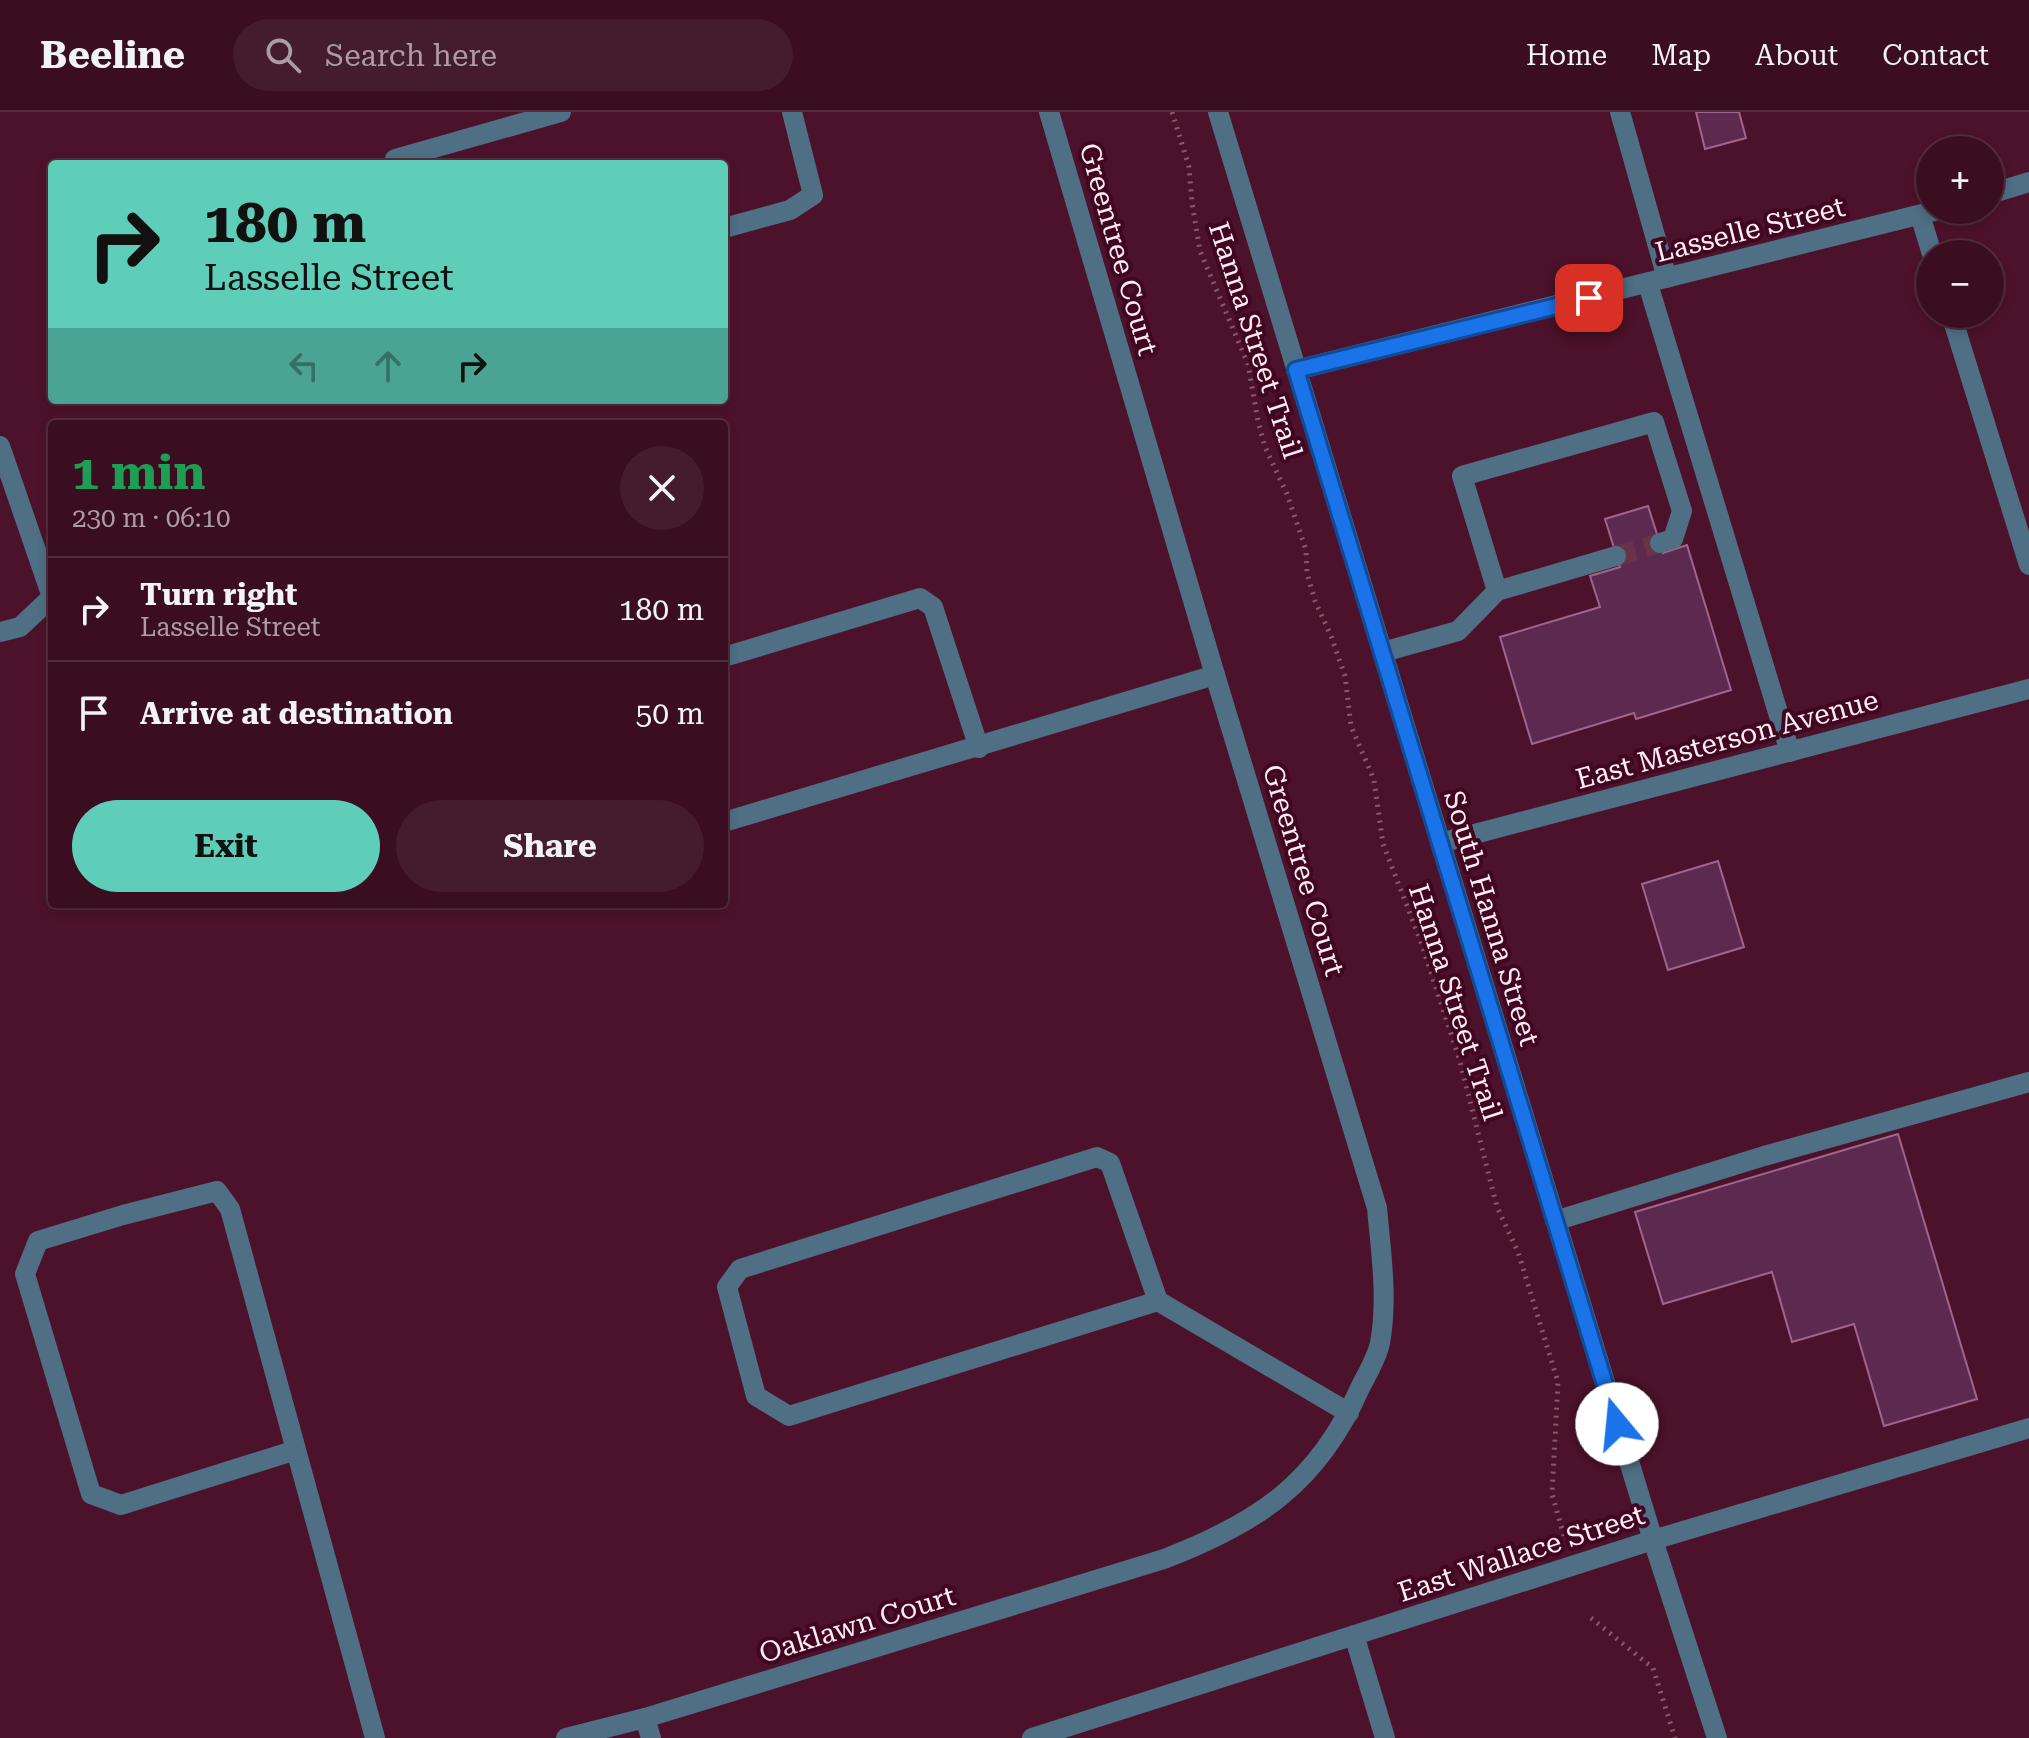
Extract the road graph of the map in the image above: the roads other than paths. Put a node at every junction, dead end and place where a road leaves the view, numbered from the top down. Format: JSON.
{"nodes":[{"id":1,"x":561,"y":112,"type":"edge"},
{"id":2,"x":792,"y":112,"type":"edge"},
{"id":3,"x":1049,"y":112,"type":"edge"},
{"id":4,"x":1218,"y":112,"type":"edge"},
{"id":5,"x":1620,"y":112,"type":"edge"},
{"id":6,"x":395,"y":160,"type":"edge"},
{"id":7,"x":2029,"y":182,"type":"edge"},
{"id":8,"x":2004,"y":190,"type":"edge"},
{"id":9,"x":1916,"y":216,"type":"edge"},
{"id":10,"x":728,"y":227,"type":"edge"},
{"id":11,"x":1657,"y":281,"type":"junction"},
{"id":12,"x":1955,"y":328,"type":"edge"},
{"id":13,"x":1296,"y":370,"type":"junction"},
{"id":14,"x":0,"y":446,"type":"edge"},
{"id":15,"x":1660,"y":543,"type":"tunnel mouth"},
{"id":16,"x":1616,"y":556,"type":"tunnel mouth"},
{"id":17,"x":2029,"y":565,"type":"edge"},
{"id":18,"x":48,"y":585,"type":"edge"},
{"id":19,"x":1497,"y":591,"type":"junction"},
{"id":20,"x":48,"y":601,"type":"edge"},
{"id":21,"x":0,"y":632,"type":"edge"},
{"id":22,"x":1383,"y":652,"type":"junction"},
{"id":23,"x":728,"y":656,"type":"edge"},
{"id":24,"x":1215,"y":675,"type":"junction"},
{"id":25,"x":2029,"y":689,"type":"edge"},
{"id":26,"x":979,"y":748,"type":"junction"},
{"id":27,"x":1790,"y":752,"type":"junction"},
{"id":28,"x":728,"y":821,"type":"edge"},
{"id":29,"x":1440,"y":843,"type":"junction"},
{"id":30,"x":2029,"y":1082,"type":"edge"},
{"id":31,"x":1555,"y":1221,"type":"junction"},
{"id":32,"x":1158,"y":1301,"type":"junction"},
{"id":33,"x":1349,"y":1413,"type":"junction"},
{"id":34,"x":2029,"y":1428,"type":"edge"},
{"id":35,"x":296,"y":1450,"type":"junction"},
{"id":36,"x":1653,"y":1540,"type":"junction"},
{"id":37,"x":1164,"y":1559,"type":"joint"},
{"id":38,"x":1354,"y":1635,"type":"junction"},
{"id":39,"x":648,"y":1728,"type":"edge"},
{"id":40,"x":375,"y":1738,"type":"edge"},
{"id":41,"x":566,"y":1738,"type":"edge"},
{"id":42,"x":1032,"y":1738,"type":"edge"},
{"id":43,"x":1385,"y":1738,"type":"edge"},
{"id":44,"x":1717,"y":1738,"type":"edge"}],
"edges":[{"from":1,"to":6,"type":"street"},
{"from":2,"to":10,"type":"street"},
{"from":3,"to":24,"type":"street","name":"Greentree Court"},
{"from":4,"to":13,"type":"street","name":"South Hanna Street"},
{"from":5,"to":11,"type":"street"},
{"from":7,"to":8,"type":"street"},
{"from":9,"to":11,"type":"street","name":"Lasselle Street"},
{"from":11,"to":13,"type":"street","name":"Lasselle Street"},
{"from":11,"to":27,"type":"street"},
{"from":12,"to":17,"type":"street"},
{"from":13,"to":22,"type":"street","name":"South Hanna Street"},
{"from":14,"to":18,"type":"street"},
{"from":15,"to":19,"type":"street"},
{"from":16,"to":19,"type":"street"},
{"from":19,"to":22,"type":"street"},
{"from":20,"to":21,"type":"street"},
{"from":22,"to":29,"type":"street","name":"South Hanna Street"},
{"from":23,"to":26,"type":"street"},
{"from":24,"to":26,"type":"street"},
{"from":24,"to":33,"type":"street","name":"Greentree Court"},
{"from":25,"to":27,"type":"street","name":"East Masterson Avenue"},
{"from":26,"to":28,"type":"street"},
{"from":27,"to":29,"type":"street","name":"East Masterson Avenue"},
{"from":29,"to":31,"type":"street","name":"South Hanna Street"},
{"from":30,"to":31,"type":"street"},
{"from":31,"to":36,"type":"street","name":"South Hanna Street"},
{"from":32,"to":32,"type":"street"},
{"from":32,"to":33,"type":"street"},
{"from":33,"to":37,"type":"street","name":"Greentree Court"},
{"from":34,"to":36,"type":"street","name":"East Wallace Street"},
{"from":35,"to":35,"type":"street"},
{"from":35,"to":40,"type":"street"},
{"from":36,"to":38,"type":"street","name":"East Wallace Street"},
{"from":36,"to":44,"type":"street","name":"South Hanna Street"},
{"from":37,"to":39,"type":"street","name":"Oaklawn Court"},
{"from":38,"to":42,"type":"street","name":"East Wallace Street"},
{"from":38,"to":43,"type":"street"},
{"from":39,"to":41,"type":"street","name":"Oaklawn Court"}]}
